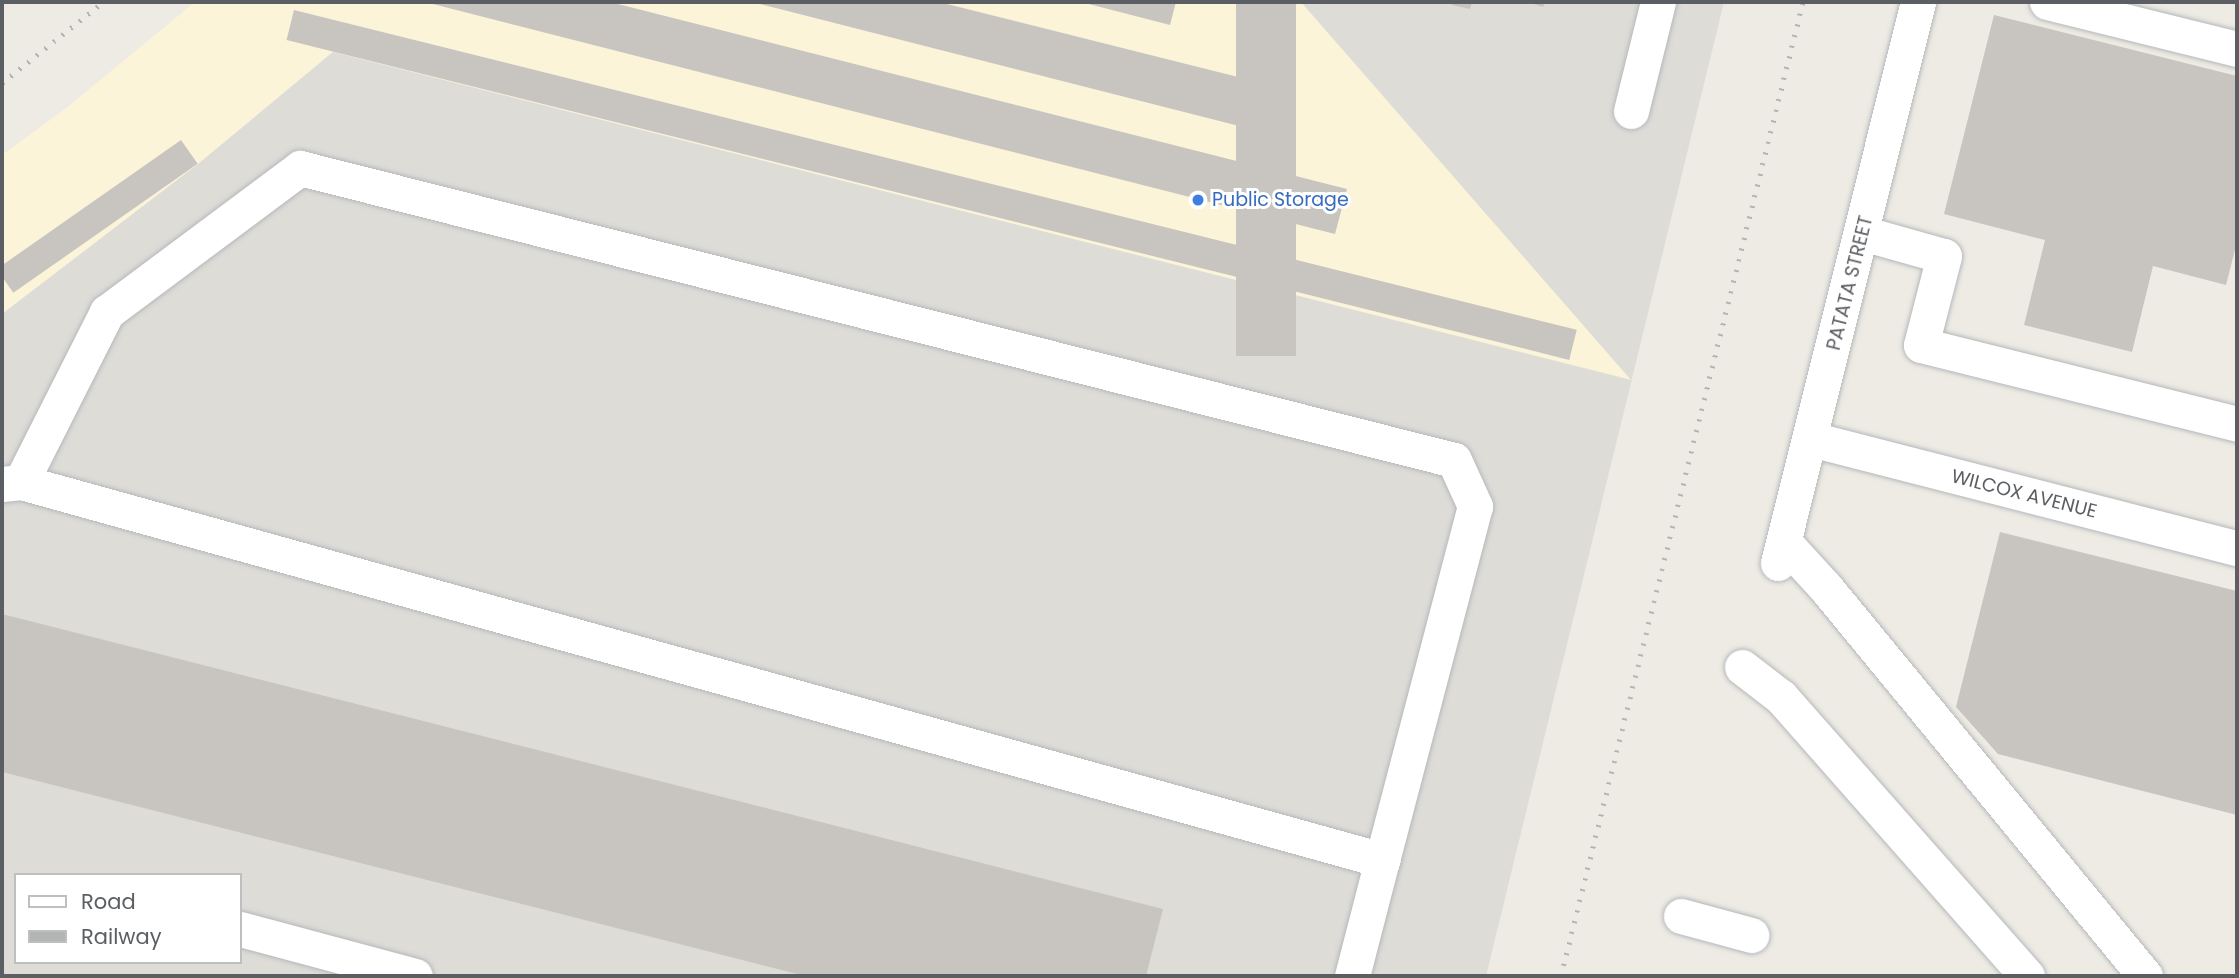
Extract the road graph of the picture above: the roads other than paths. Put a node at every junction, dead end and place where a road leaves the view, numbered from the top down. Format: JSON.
{"nodes":[{"id":1,"x":1658,"y":2,"type":"edge"},
{"id":2,"x":1919,"y":2,"type":"edge"},
{"id":3,"x":2047,"y":2,"type":"edge"},
{"id":4,"x":2237,"y":49,"type":"edge"},
{"id":5,"x":1632,"y":111,"type":"dead end"},
{"id":6,"x":1862,"y":233,"type":"junction"},
{"id":7,"x":2237,"y":424,"type":"edge"},
{"id":8,"x":1811,"y":439,"type":"junction"},
{"id":9,"x":11,"y":483,"type":"edge"},
{"id":10,"x":2237,"y":548,"type":"edge"},
{"id":11,"x":1741,"y":667,"type":"dead end"},
{"id":12,"x":1382,"y":860,"type":"junction"},
{"id":13,"x":1681,"y":916,"type":"dead end"},
{"id":14,"x":242,"y":930,"type":"edge"},
{"id":15,"x":1751,"y":935,"type":"dead end"},
{"id":16,"x":415,"y":976,"type":"edge"},
{"id":17,"x":1352,"y":976,"type":"edge"},
{"id":18,"x":2027,"y":976,"type":"edge"},
{"id":19,"x":2145,"y":976,"type":"edge"}],
"edges":[{"from":1,"to":5,"type":"street"},
{"from":2,"to":6,"type":"street","name":"PATATA STREET"},
{"from":3,"to":4,"type":"street"},
{"from":6,"to":7,"type":"street"},
{"from":6,"to":8,"type":"street","name":"PATATA STREET"},
{"from":8,"to":10,"type":"street","name":"WILCOX AVENUE"},
{"from":8,"to":19,"type":"street","name":"PATATA STREET"},
{"from":9,"to":12,"type":"street"},
{"from":9,"to":12,"type":"street"},
{"from":11,"to":18,"type":"street"},
{"from":12,"to":17,"type":"street"},
{"from":13,"to":15,"type":"street"},
{"from":14,"to":16,"type":"street"}]}
